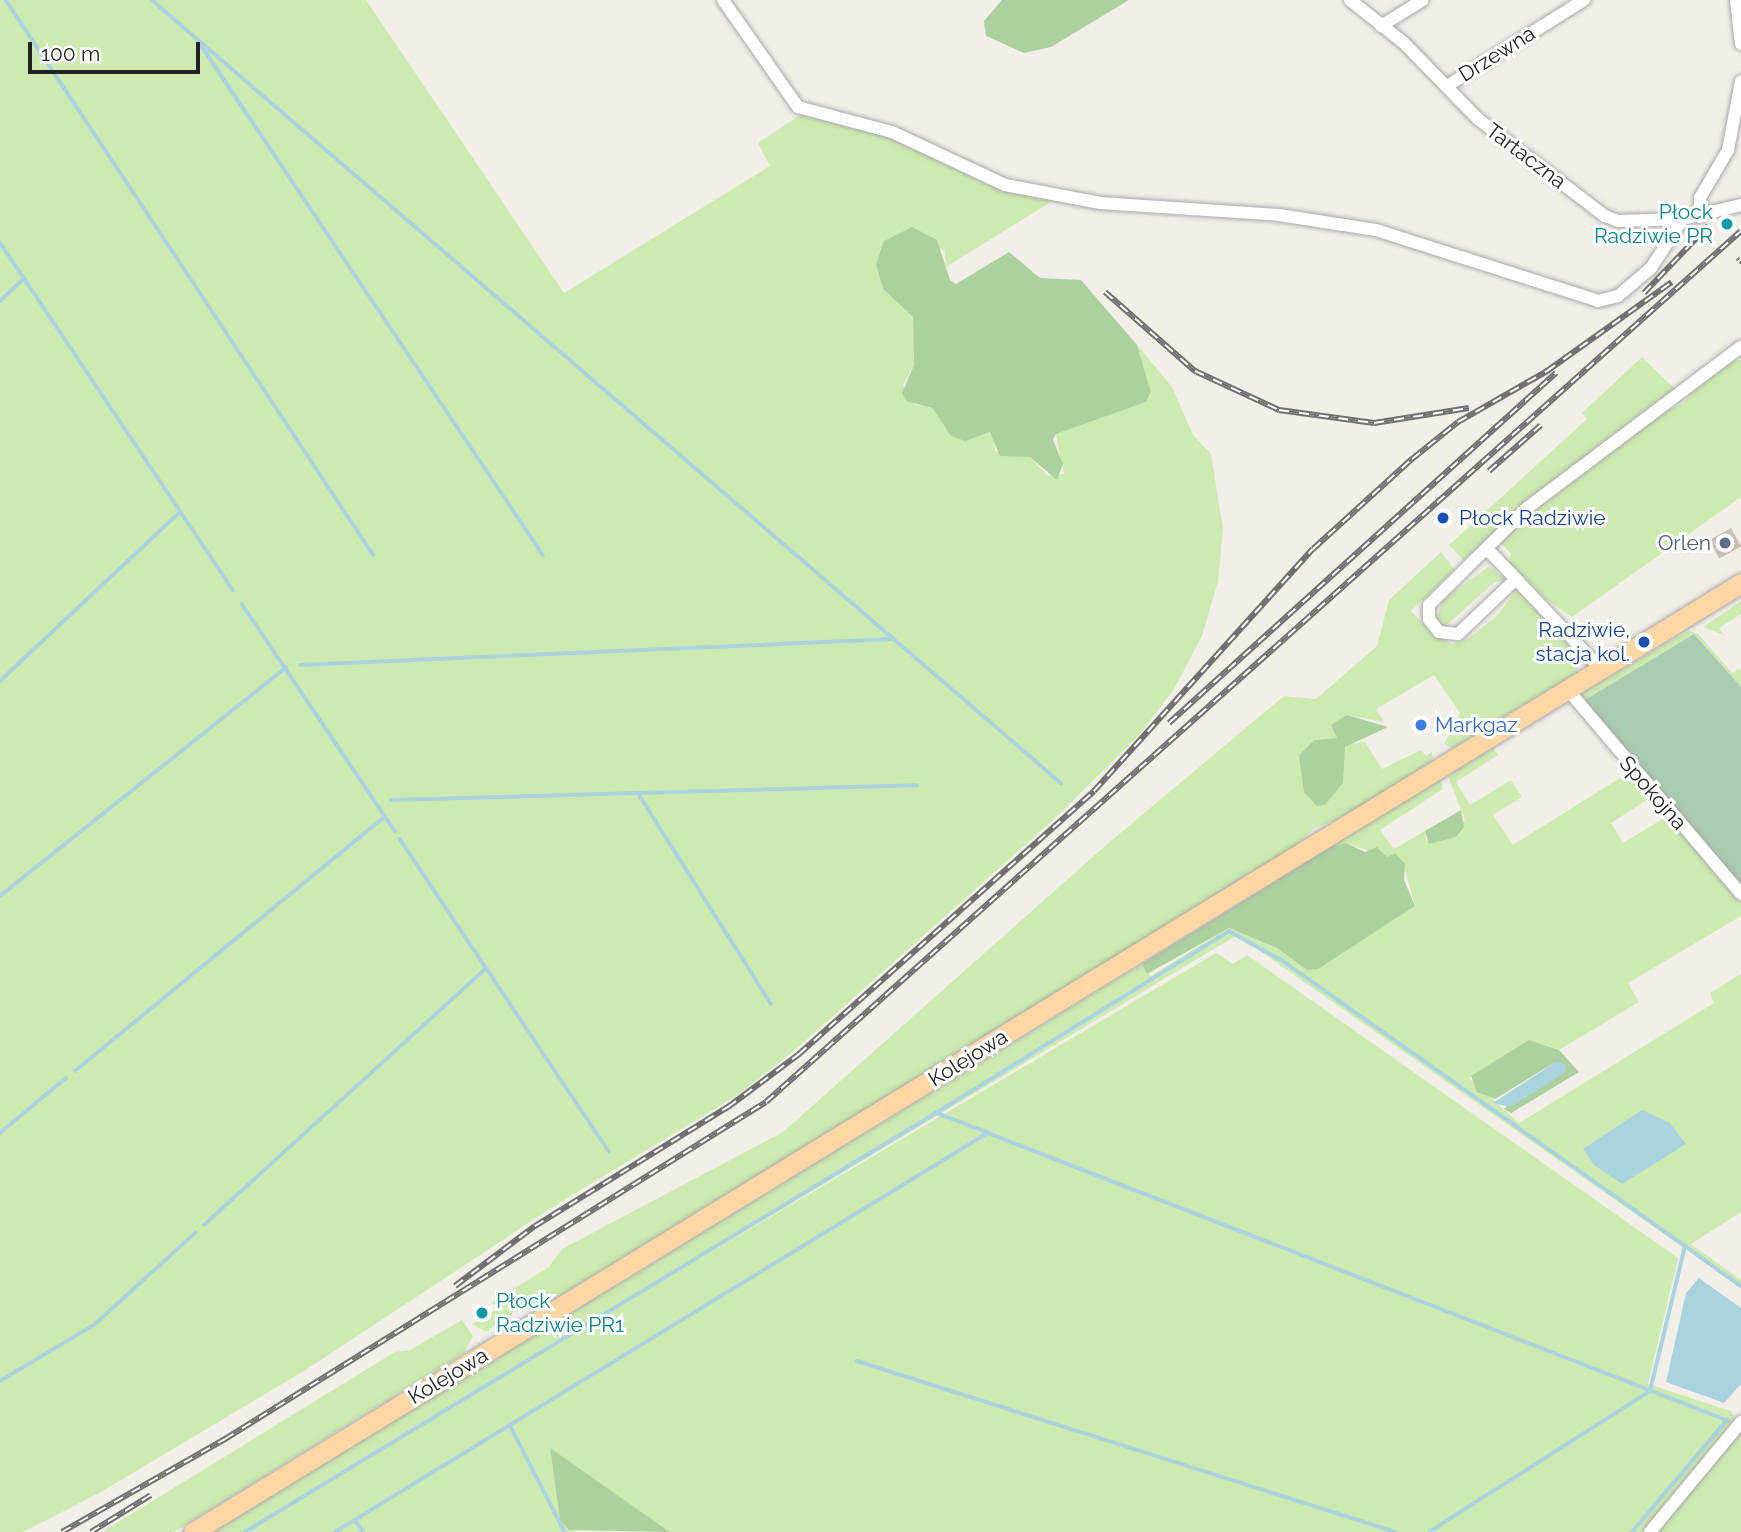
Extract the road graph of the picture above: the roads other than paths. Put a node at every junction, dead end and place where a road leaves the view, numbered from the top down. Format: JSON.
{"nodes":[{"id":1,"x":723,"y":0,"type":"edge"},
{"id":2,"x":1350,"y":0,"type":"edge"},
{"id":3,"x":1423,"y":0,"type":"edge"},
{"id":4,"x":1584,"y":0,"type":"edge"},
{"id":5,"x":1736,"y":0,"type":"edge"},
{"id":6,"x":1381,"y":26,"type":"junction"},
{"id":7,"x":1741,"y":44,"type":"edge"},
{"id":8,"x":1741,"y":81,"type":"edge"},
{"id":9,"x":1447,"y":86,"type":"junction"},
{"id":10,"x":1741,"y":205,"type":"edge"},
{"id":11,"x":1700,"y":217,"type":"junction"},
{"id":12,"x":1683,"y":219,"type":"junction"},
{"id":13,"x":1741,"y":347,"type":"edge"},
{"id":14,"x":1488,"y":550,"type":"junction"},
{"id":15,"x":1516,"y":579,"type":"junction"},
{"id":16,"x":1741,"y":583,"type":"edge"},
{"id":17,"x":1601,"y":669,"type":"junction"},
{"id":18,"x":1568,"y":690,"type":"junction"},
{"id":19,"x":1741,"y":894,"type":"edge"},
{"id":20,"x":1741,"y":1422,"type":"edge"},
{"id":21,"x":193,"y":1532,"type":"edge"},
{"id":22,"x":1650,"y":1532,"type":"edge"}],
"edges":[{"from":1,"to":12,"type":"street"},
{"from":2,"to":6,"type":"street","name":"Tartaczna"},
{"from":3,"to":6,"type":"street"},
{"from":4,"to":9,"type":"street","name":"Drzewna"},
{"from":5,"to":7,"type":"street"},
{"from":6,"to":9,"type":"street","name":"Tartaczna"},
{"from":8,"to":11,"type":"street"},
{"from":9,"to":12,"type":"street","name":"Tartaczna"},
{"from":10,"to":11,"type":"street","name":"Tartaczna"},
{"from":11,"to":12,"type":"street","name":"Tartaczna"},
{"from":13,"to":14,"type":"street"},
{"from":14,"to":15,"type":"street"},
{"from":14,"to":15,"type":"street"},
{"from":15,"to":17,"type":"street"},
{"from":16,"to":17,"type":"main road","name":"Kolejowa"},
{"from":17,"to":18,"type":"main road","name":"Kolejowa"},
{"from":18,"to":19,"type":"street","name":"Spokojna"},
{"from":18,"to":21,"type":"main road","name":"Kolejowa"},
{"from":20,"to":22,"type":"street"}]}
